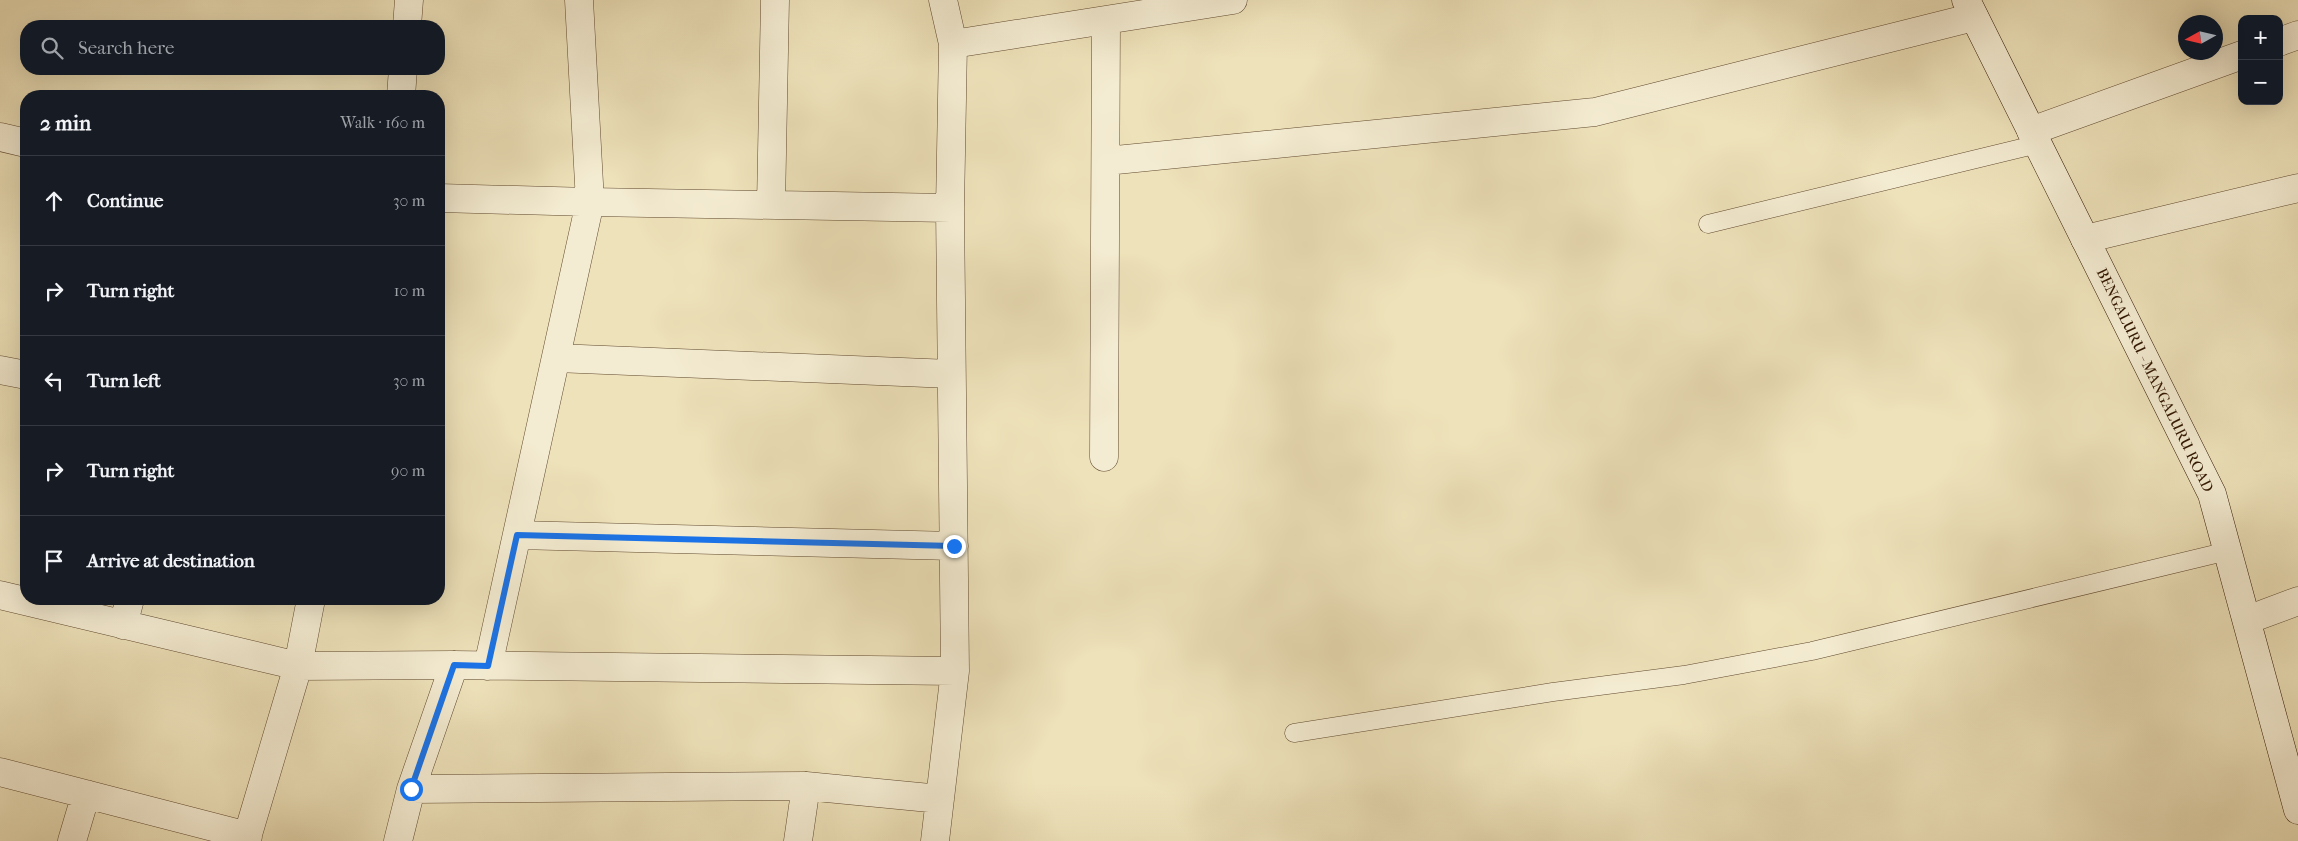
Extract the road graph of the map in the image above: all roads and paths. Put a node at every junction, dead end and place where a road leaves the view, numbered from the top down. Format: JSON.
{"nodes":[{"id":1,"x":409,"y":0,"type":"edge"},
{"id":2,"x":579,"y":0,"type":"edge"},
{"id":3,"x":775,"y":0,"type":"edge"},
{"id":4,"x":943,"y":0,"type":"edge"},
{"id":5,"x":1233,"y":0,"type":"edge"},
{"id":6,"x":1140,"y":8,"type":"edge"},
{"id":7,"x":1970,"y":8,"type":"edge"},
{"id":8,"x":407,"y":20,"type":"edge"},
{"id":9,"x":1106,"y":22,"type":"junction"},
{"id":10,"x":2298,"y":35,"type":"edge"},
{"id":11,"x":2283,"y":41,"type":"edge"},
{"id":12,"x":953,"y":44,"type":"junction"},
{"id":13,"x":2238,"y":57,"type":"edge"},
{"id":14,"x":402,"y":75,"type":"edge"},
{"id":15,"x":401,"y":90,"type":"edge"},
{"id":16,"x":0,"y":137,"type":"edge"},
{"id":17,"x":2034,"y":138,"type":"junction"},
{"id":18,"x":20,"y":142,"type":"edge"},
{"id":19,"x":1106,"y":160,"type":"junction"},
{"id":20,"x":2298,"y":188,"type":"edge"},
{"id":21,"x":445,"y":198,"type":"edge"},
{"id":22,"x":590,"y":202,"type":"junction"},
{"id":23,"x":771,"y":205,"type":"junction"},
{"id":24,"x":950,"y":208,"type":"junction"},
{"id":25,"x":1708,"y":224,"type":"dead end"},
{"id":26,"x":2085,"y":239,"type":"junction"},
{"id":27,"x":556,"y":358,"type":"junction"},
{"id":28,"x":0,"y":370,"type":"edge"},
{"id":29,"x":20,"y":374,"type":"edge"},
{"id":30,"x":952,"y":374,"type":"junction"},
{"id":31,"x":1104,"y":457,"type":"dead end"},
{"id":32,"x":517,"y":535,"type":"junction"},
{"id":33,"x":954,"y":546,"type":"junction"},
{"id":34,"x":2228,"y":551,"type":"junction"},
{"id":35,"x":0,"y":595,"type":"edge"},
{"id":36,"x":20,"y":598,"type":"edge"},
{"id":37,"x":2298,"y":601,"type":"edge"},
{"id":38,"x":74,"y":605,"type":"edge"},
{"id":39,"x":310,"y":605,"type":"edge"},
{"id":40,"x":126,"y":612,"type":"edge"},
{"id":41,"x":2246,"y":620,"type":"junction"},
{"id":42,"x":454,"y":665,"type":"junction"},
{"id":43,"x":298,"y":666,"type":"junction"},
{"id":44,"x":488,"y":666,"type":"junction"},
{"id":45,"x":955,"y":671,"type":"junction"},
{"id":46,"x":1294,"y":733,"type":"dead end"},
{"id":47,"x":0,"y":772,"type":"edge"},
{"id":48,"x":806,"y":786,"type":"junction"},
{"id":49,"x":411,"y":789,"type":"junction"},
{"id":50,"x":86,"y":794,"type":"junction"},
{"id":51,"x":940,"y":798,"type":"junction"},
{"id":52,"x":2298,"y":810,"type":"edge"},
{"id":53,"x":247,"y":838,"type":"edge"},
{"id":54,"x":72,"y":841,"type":"edge"},
{"id":55,"x":398,"y":841,"type":"edge"},
{"id":56,"x":798,"y":841,"type":"edge"},
{"id":57,"x":935,"y":841,"type":"edge"}],
"edges":[{"from":1,"to":8,"type":"street"},
{"from":2,"to":22,"type":"street"},
{"from":3,"to":23,"type":"street"},
{"from":4,"to":12,"type":"street"},
{"from":5,"to":6,"type":"street"},
{"from":6,"to":9,"type":"street"},
{"from":7,"to":17,"type":"street","name":"BENGALURU - MANGALURU ROAD"},
{"from":7,"to":19,"type":"street"},
{"from":9,"to":12,"type":"street"},
{"from":9,"to":19,"type":"street"},
{"from":10,"to":11,"type":"street"},
{"from":12,"to":24,"type":"street"},
{"from":13,"to":17,"type":"street"},
{"from":14,"to":15,"type":"street"},
{"from":16,"to":18,"type":"street"},
{"from":17,"to":25,"type":"lane"},
{"from":17,"to":26,"type":"street","name":"BENGALURU - MANGALURU ROAD"},
{"from":19,"to":31,"type":"street"},
{"from":20,"to":26,"type":"street"},
{"from":21,"to":22,"type":"street"},
{"from":22,"to":23,"type":"street"},
{"from":22,"to":27,"type":"street"},
{"from":23,"to":24,"type":"street"},
{"from":24,"to":30,"type":"street"},
{"from":26,"to":34,"type":"street","name":"BENGALURU - MANGALURU ROAD"},
{"from":27,"to":30,"type":"street"},
{"from":27,"to":32,"type":"street"},
{"from":28,"to":29,"type":"street"},
{"from":30,"to":33,"type":"street"},
{"from":32,"to":33,"type":"street"},
{"from":32,"to":44,"type":"street"},
{"from":33,"to":45,"type":"street"},
{"from":34,"to":41,"type":"street","name":"BENGALURU - MANGALURU ROAD"},
{"from":34,"to":46,"type":"lane"},
{"from":35,"to":36,"type":"street"},
{"from":37,"to":41,"type":"street"},
{"from":38,"to":40,"type":"street"},
{"from":39,"to":43,"type":"street"},
{"from":40,"to":43,"type":"street"},
{"from":41,"to":52,"type":"street","name":"BENGALURU - MANGALURU ROAD"},
{"from":42,"to":43,"type":"street"},
{"from":42,"to":44,"type":"street"},
{"from":42,"to":49,"type":"street"},
{"from":43,"to":53,"type":"street"},
{"from":44,"to":45,"type":"street"},
{"from":45,"to":51,"type":"street"},
{"from":47,"to":50,"type":"street"},
{"from":48,"to":49,"type":"street"},
{"from":48,"to":51,"type":"street"},
{"from":48,"to":56,"type":"street"},
{"from":49,"to":55,"type":"street"},
{"from":50,"to":53,"type":"street"},
{"from":50,"to":54,"type":"street"},
{"from":51,"to":57,"type":"street"}]}
